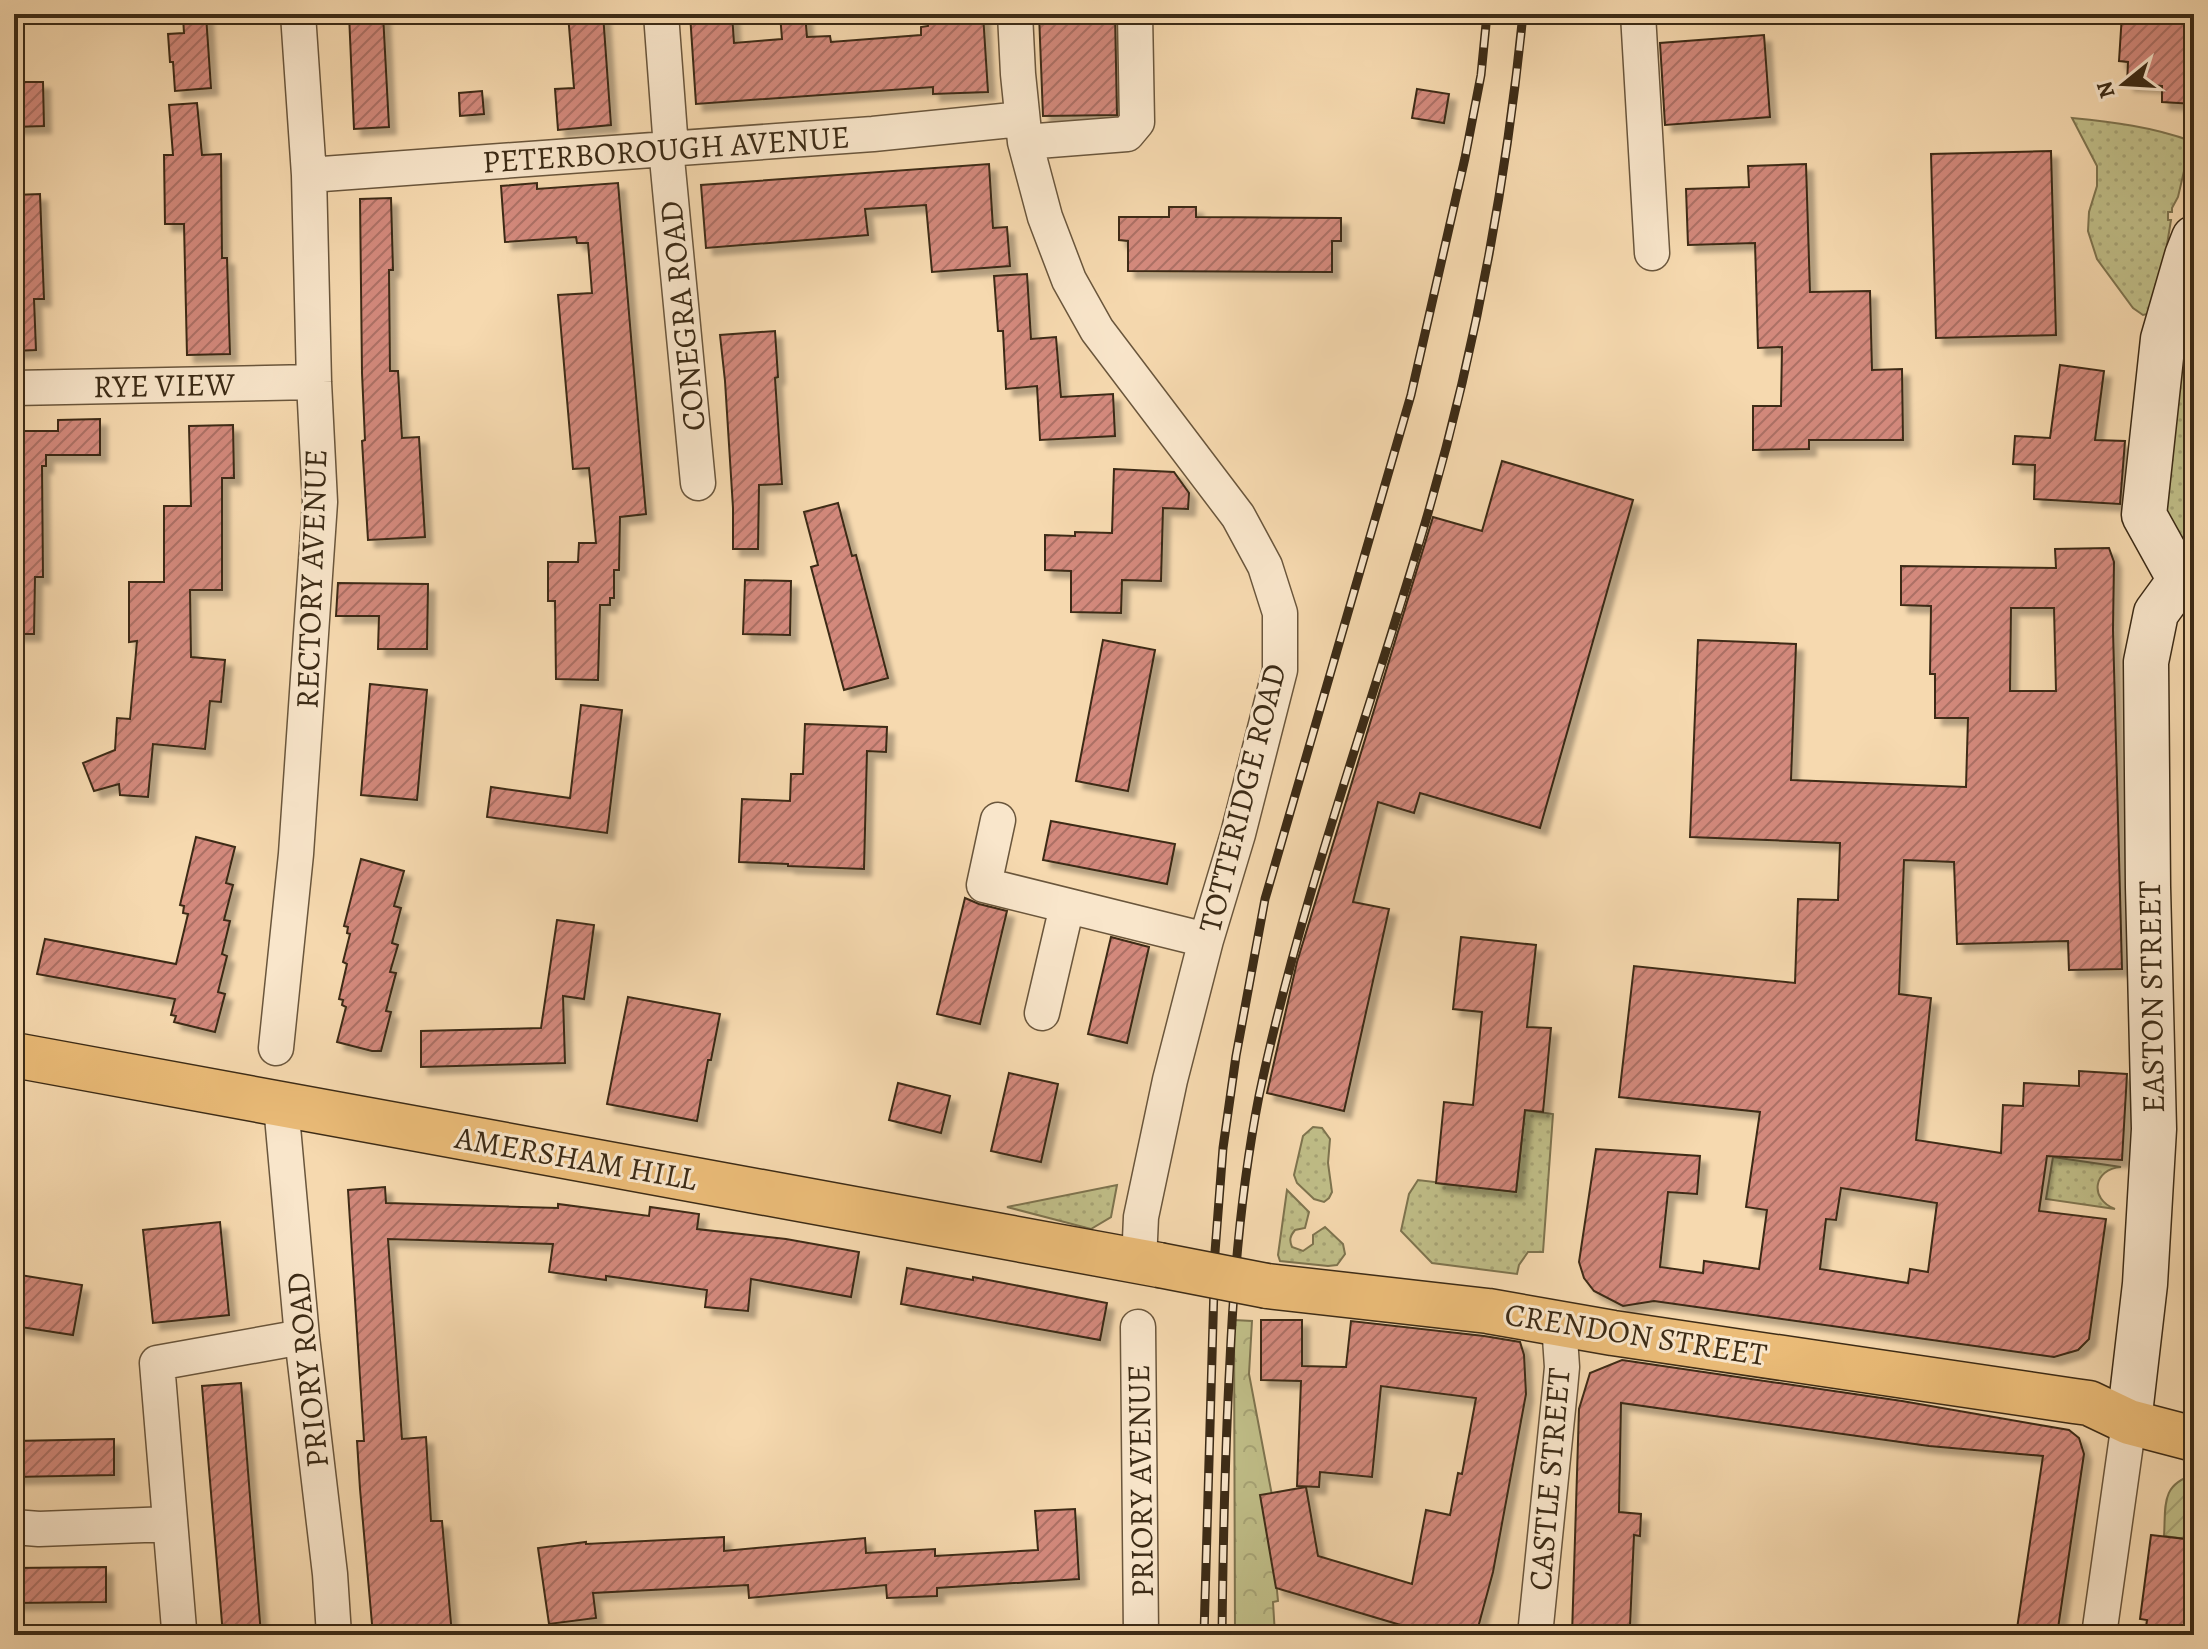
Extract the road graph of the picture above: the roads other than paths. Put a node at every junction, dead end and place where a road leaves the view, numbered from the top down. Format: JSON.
{"nodes":[{"id":1,"x":298,"y":14,"type":"edge"},
{"id":2,"x":661,"y":14,"type":"edge"},
{"id":3,"x":1015,"y":14,"type":"edge"},
{"id":4,"x":1135,"y":14,"type":"edge"},
{"id":5,"x":1638,"y":14,"type":"edge"},
{"id":6,"x":1024,"y":130,"type":"junction"},
{"id":7,"x":668,"y":148,"type":"junction"},
{"id":8,"x":309,"y":175,"type":"junction"},
{"id":9,"x":2194,"y":238,"type":"edge"},
{"id":10,"x":1652,"y":253,"type":"dead end"},
{"id":11,"x":314,"y":382,"type":"junction"},
{"id":12,"x":14,"y":388,"type":"edge"},
{"id":13,"x":698,"y":483,"type":"dead end"},
{"id":14,"x":2187,"y":575,"type":"edge"},
{"id":15,"x":998,"y":820,"type":"dead end"},
{"id":16,"x":1067,"y":906,"type":"junction"},
{"id":17,"x":1206,"y":940,"type":"junction"},
{"id":18,"x":1042,"y":1013,"type":"dead end"},
{"id":19,"x":276,"y":1048,"type":"dead end"},
{"id":20,"x":14,"y":1055,"type":"edge"},
{"id":21,"x":281,"y":1105,"type":"junction"},
{"id":22,"x":1149,"y":1263,"type":"junction"},
{"id":23,"x":1559,"y":1323,"type":"junction"},
{"id":24,"x":1138,"y":1327,"type":"dead end"},
{"id":25,"x":302,"y":1337,"type":"junction"},
{"id":26,"x":2129,"y":1422,"type":"junction"},
{"id":27,"x":2194,"y":1439,"type":"edge"},
{"id":28,"x":170,"y":1524,"type":"junction"},
{"id":29,"x":14,"y":1527,"type":"edge"},
{"id":30,"x":179,"y":1629,"type":"dead end"},
{"id":31,"x":334,"y":1635,"type":"edge"},
{"id":32,"x":1141,"y":1635,"type":"edge"},
{"id":33,"x":1535,"y":1635,"type":"edge"},
{"id":34,"x":2099,"y":1635,"type":"edge"}],
"edges":[{"from":1,"to":8,"type":"street","name":"RECTORY AVENUE"},
{"from":2,"to":7,"type":"street","name":"CONEGRA ROAD"},
{"from":3,"to":6,"type":"street","name":"TOTTERIDGE ROAD"},
{"from":4,"to":6,"type":"street","name":"PETERBOROUGH AVENUE"},
{"from":5,"to":10,"type":"street"},
{"from":6,"to":7,"type":"street","name":"PETERBOROUGH AVENUE"},
{"from":6,"to":17,"type":"street","name":"TOTTERIDGE ROAD"},
{"from":7,"to":8,"type":"street","name":"PETERBOROUGH AVENUE"},
{"from":7,"to":13,"type":"street","name":"CONEGRA ROAD"},
{"from":8,"to":11,"type":"street","name":"RECTORY AVENUE"},
{"from":9,"to":14,"type":"street","name":"EASTON STREET"},
{"from":11,"to":12,"type":"street","name":"RYE VIEW"},
{"from":11,"to":19,"type":"street","name":"RECTORY AVENUE"},
{"from":14,"to":26,"type":"street","name":"EASTON STREET"},
{"from":15,"to":16,"type":"street"},
{"from":16,"to":17,"type":"street"},
{"from":16,"to":18,"type":"street"},
{"from":17,"to":22,"type":"street","name":"TOTTERIDGE ROAD"},
{"from":20,"to":21,"type":"main road","name":"AMERSHAM HILL"},
{"from":21,"to":22,"type":"main road","name":"AMERSHAM HILL"},
{"from":21,"to":25,"type":"street","name":"PRIORY ROAD"},
{"from":22,"to":23,"type":"main road","name":"CRENDON STREET","bridge":true},
{"from":23,"to":26,"type":"main road","name":"CRENDON STREET"},
{"from":23,"to":33,"type":"street","name":"CASTLE STREET"},
{"from":24,"to":32,"type":"street","name":"PRIORY AVENUE"},
{"from":25,"to":28,"type":"street"},
{"from":25,"to":31,"type":"street","name":"PRIORY ROAD"},
{"from":26,"to":27,"type":"main road","name":"CRENDON STREET"},
{"from":26,"to":34,"type":"street"},
{"from":28,"to":29,"type":"street"},
{"from":28,"to":30,"type":"street"}]}
